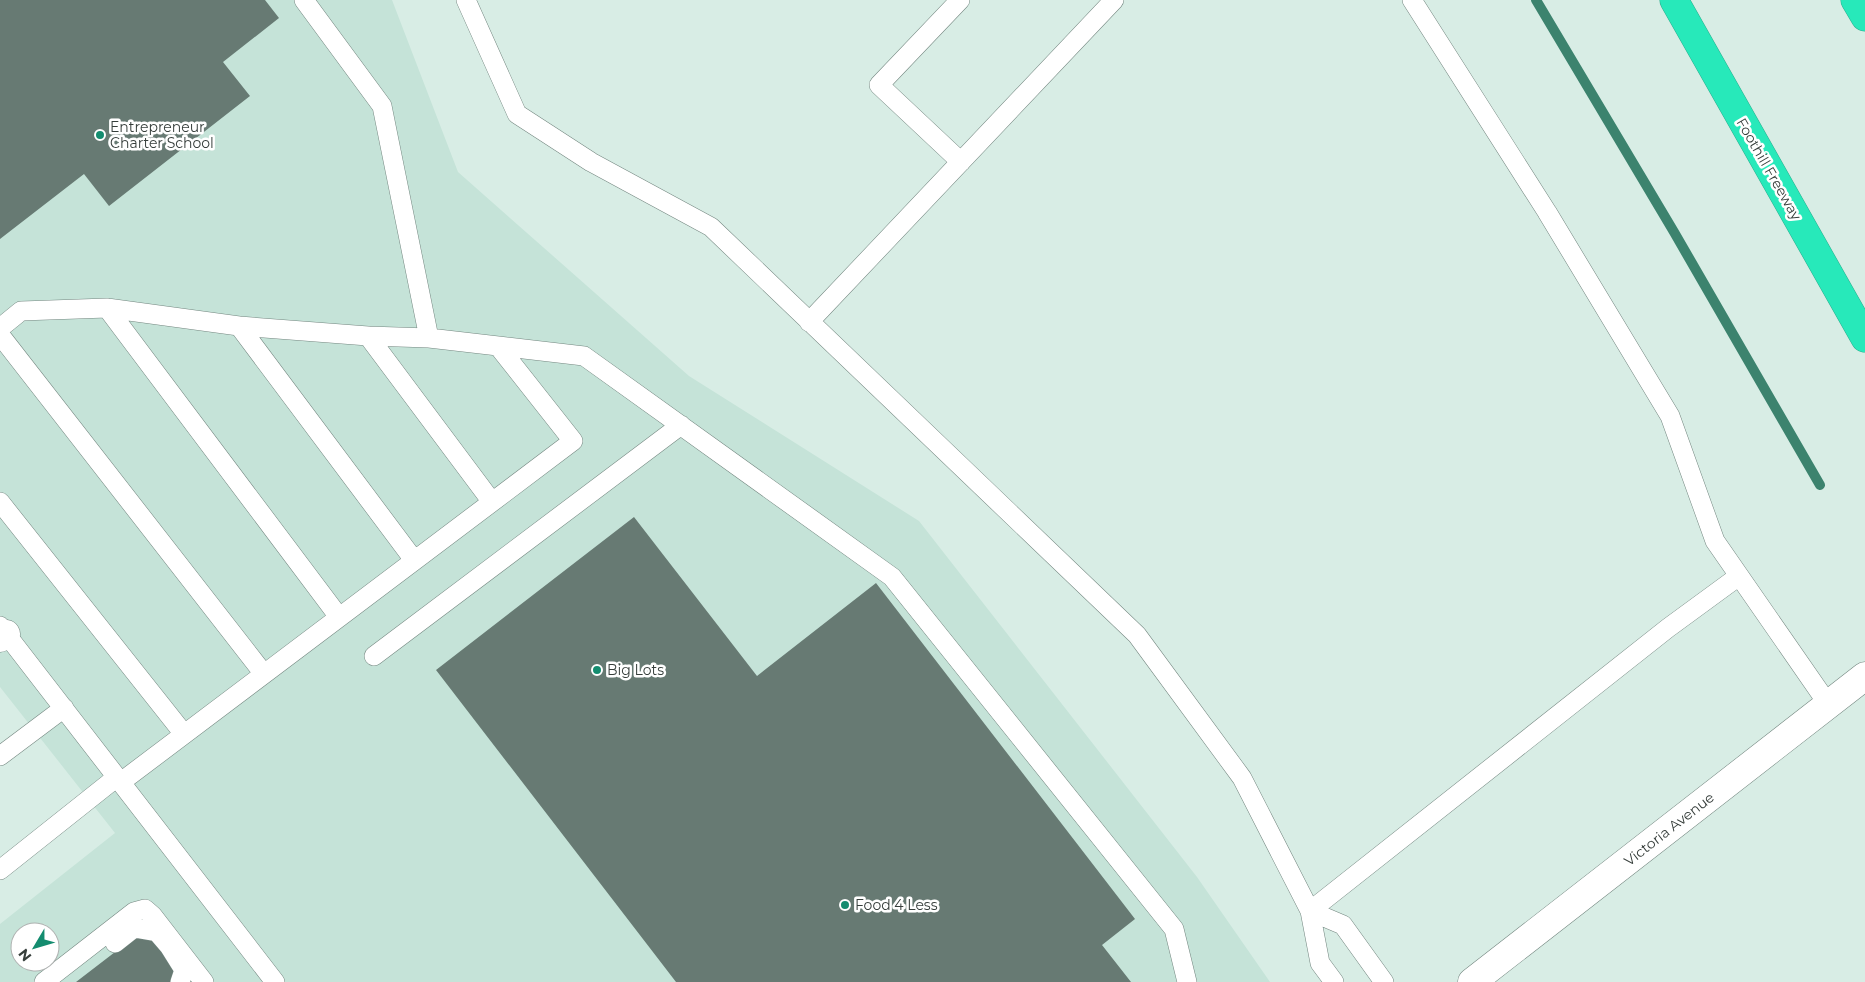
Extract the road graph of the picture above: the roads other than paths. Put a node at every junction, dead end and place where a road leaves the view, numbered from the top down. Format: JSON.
{"nodes":[{"id":1,"x":304,"y":0,"type":"edge"},
{"id":2,"x":466,"y":0,"type":"edge"},
{"id":3,"x":960,"y":0,"type":"edge"},
{"id":4,"x":1114,"y":0,"type":"edge"},
{"id":5,"x":1412,"y":0,"type":"edge"},
{"id":6,"x":1674,"y":0,"type":"edge"},
{"id":7,"x":1856,"y":0,"type":"edge"},
{"id":8,"x":1865,"y":17,"type":"edge"},
{"id":9,"x":960,"y":162,"type":"junction"},
{"id":10,"x":107,"y":308,"type":"junction"},
{"id":11,"x":810,"y":322,"type":"junction"},
{"id":12,"x":239,"y":326,"type":"junction"},
{"id":13,"x":0,"y":328,"type":"edge"},
{"id":14,"x":0,"y":334,"type":"edge"},
{"id":15,"x":368,"y":336,"type":"junction"},
{"id":16,"x":429,"y":338,"type":"junction"},
{"id":17,"x":1865,"y":338,"type":"edge"},
{"id":18,"x":498,"y":346,"type":"junction"},
{"id":19,"x":681,"y":425,"type":"junction"},
{"id":20,"x":0,"y":502,"type":"edge"},
{"id":21,"x":492,"y":502,"type":"junction"},
{"id":22,"x":414,"y":560,"type":"junction"},
{"id":23,"x":1739,"y":576,"type":"junction"},
{"id":24,"x":339,"y":617,"type":"junction"},
{"id":25,"x":2,"y":633,"type":"edge"},
{"id":26,"x":374,"y":656,"type":"dead end"},
{"id":27,"x":264,"y":674,"type":"junction"},
{"id":28,"x":1865,"y":676,"type":"edge"},
{"id":29,"x":1828,"y":704,"type":"junction"},
{"id":30,"x":64,"y":708,"type":"junction"},
{"id":31,"x":184,"y":734,"type":"junction"},
{"id":32,"x":0,"y":756,"type":"edge"},
{"id":33,"x":119,"y":780,"type":"junction"},
{"id":34,"x":0,"y":870,"type":"edge"},
{"id":35,"x":1310,"y":911,"type":"junction"},
{"id":36,"x":44,"y":982,"type":"edge"},
{"id":37,"x":64,"y":982,"type":"edge"},
{"id":38,"x":180,"y":982,"type":"edge"},
{"id":39,"x":204,"y":982,"type":"edge"},
{"id":40,"x":275,"y":982,"type":"edge"},
{"id":41,"x":1187,"y":982,"type":"edge"},
{"id":42,"x":1334,"y":982,"type":"edge"},
{"id":43,"x":1384,"y":982,"type":"edge"},
{"id":44,"x":1472,"y":982,"type":"edge"}],
"edges":[{"from":1,"to":16,"type":"lane"},
{"from":2,"to":11,"type":"lane"},
{"from":3,"to":9,"type":"lane"},
{"from":4,"to":9,"type":"lane"},
{"from":5,"to":23,"type":"lane"},
{"from":6,"to":17,"type":"highway","name":"Foothill Freeway"},
{"from":7,"to":8,"type":"highway"},
{"from":9,"to":11,"type":"lane"},
{"from":10,"to":12,"type":"lane"},
{"from":10,"to":13,"type":"lane"},
{"from":10,"to":24,"type":"lane"},
{"from":11,"to":35,"type":"lane"},
{"from":12,"to":15,"type":"lane"},
{"from":12,"to":22,"type":"lane"},
{"from":14,"to":27,"type":"lane"},
{"from":15,"to":16,"type":"lane"},
{"from":15,"to":21,"type":"lane"},
{"from":16,"to":18,"type":"lane"},
{"from":18,"to":19,"type":"lane"},
{"from":18,"to":21,"type":"lane"},
{"from":19,"to":26,"type":"lane"},
{"from":19,"to":41,"type":"lane"},
{"from":20,"to":31,"type":"lane"},
{"from":21,"to":22,"type":"lane"},
{"from":22,"to":24,"type":"lane"},
{"from":23,"to":29,"type":"lane"},
{"from":23,"to":35,"type":"lane"},
{"from":24,"to":27,"type":"lane"},
{"from":25,"to":30,"type":"lane"},
{"from":27,"to":31,"type":"lane"},
{"from":28,"to":29,"type":"main road","name":"Victoria Avenue"},
{"from":29,"to":44,"type":"main road","name":"Victoria Avenue"},
{"from":30,"to":32,"type":"lane"},
{"from":30,"to":33,"type":"lane"},
{"from":31,"to":33,"type":"lane"},
{"from":33,"to":34,"type":"lane"},
{"from":33,"to":40,"type":"lane"},
{"from":35,"to":42,"type":"lane"},
{"from":35,"to":43,"type":"lane"},
{"from":36,"to":39,"type":"lane"},
{"from":37,"to":38,"type":"lane"}]}
